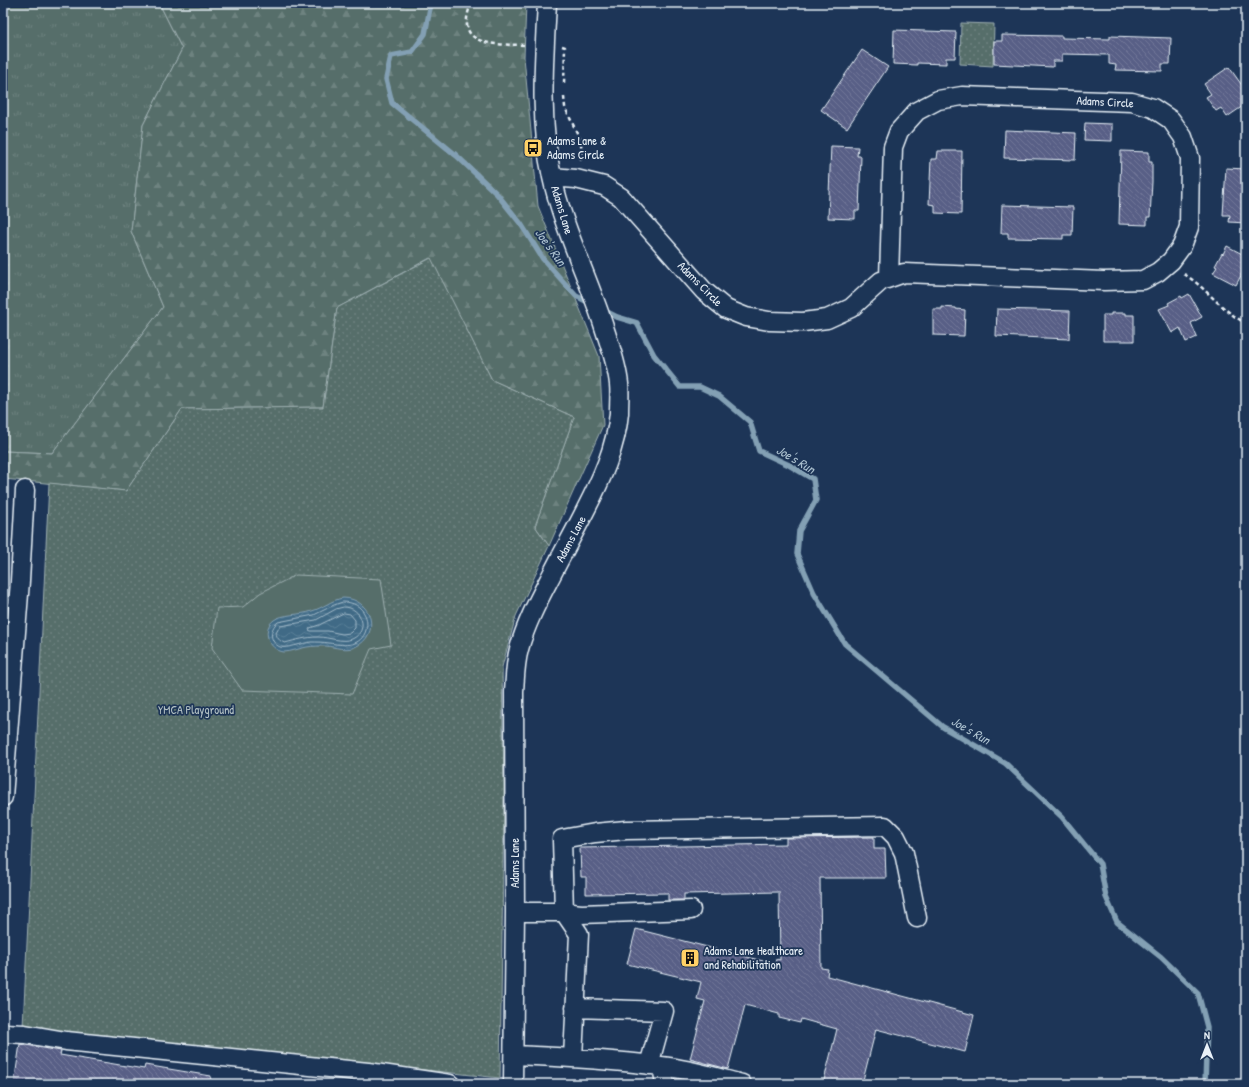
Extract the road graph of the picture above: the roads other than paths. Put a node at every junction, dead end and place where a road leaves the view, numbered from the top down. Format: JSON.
{"nodes":[{"id":1,"x":547,"y":3,"type":"edge"},
{"id":2,"x":552,"y":177,"type":"junction"},
{"id":3,"x":889,"y":278,"type":"junction"},
{"id":4,"x":25,"y":490,"type":"dead end"},
{"id":5,"x":3,"y":797,"type":"edge"},
{"id":6,"x":691,"y":910,"type":"dead end"},
{"id":7,"x":515,"y":912,"type":"junction"},
{"id":8,"x":564,"y":912,"type":"junction"},
{"id":9,"x":917,"y":918,"type":"dead end"},
{"id":10,"x":576,"y":1008,"type":"junction"},
{"id":11,"x":3,"y":1033,"type":"edge"},
{"id":12,"x":514,"y":1055,"type":"junction"},
{"id":13,"x":573,"y":1058,"type":"junction"},
{"id":14,"x":656,"y":1065,"type":"junction"},
{"id":15,"x":450,"y":1084,"type":"edge"},
{"id":16,"x":513,"y":1084,"type":"edge"},
{"id":17,"x":665,"y":1084,"type":"edge"},
{"id":18,"x":742,"y":1084,"type":"edge"}],
"edges":[{"from":1,"to":2,"type":"street","name":"Adams Lane"},
{"from":2,"to":3,"type":"street","name":"Adams Circle"},
{"from":2,"to":7,"type":"street","name":"Adams Lane"},
{"from":3,"to":3,"type":"street","name":"Adams Circle"},
{"from":4,"to":5,"type":"street"},
{"from":6,"to":8,"type":"street"},
{"from":7,"to":8,"type":"street"},
{"from":7,"to":12,"type":"street","name":"Adams Lane"},
{"from":8,"to":9,"type":"street"},
{"from":8,"to":10,"type":"street"},
{"from":10,"to":13,"type":"street"},
{"from":10,"to":14,"type":"street"},
{"from":11,"to":15,"type":"street"},
{"from":12,"to":13,"type":"street"},
{"from":12,"to":16,"type":"street","name":"Adams Lane"},
{"from":13,"to":14,"type":"street"},
{"from":14,"to":17,"type":"street"},
{"from":14,"to":18,"type":"street"}]}
